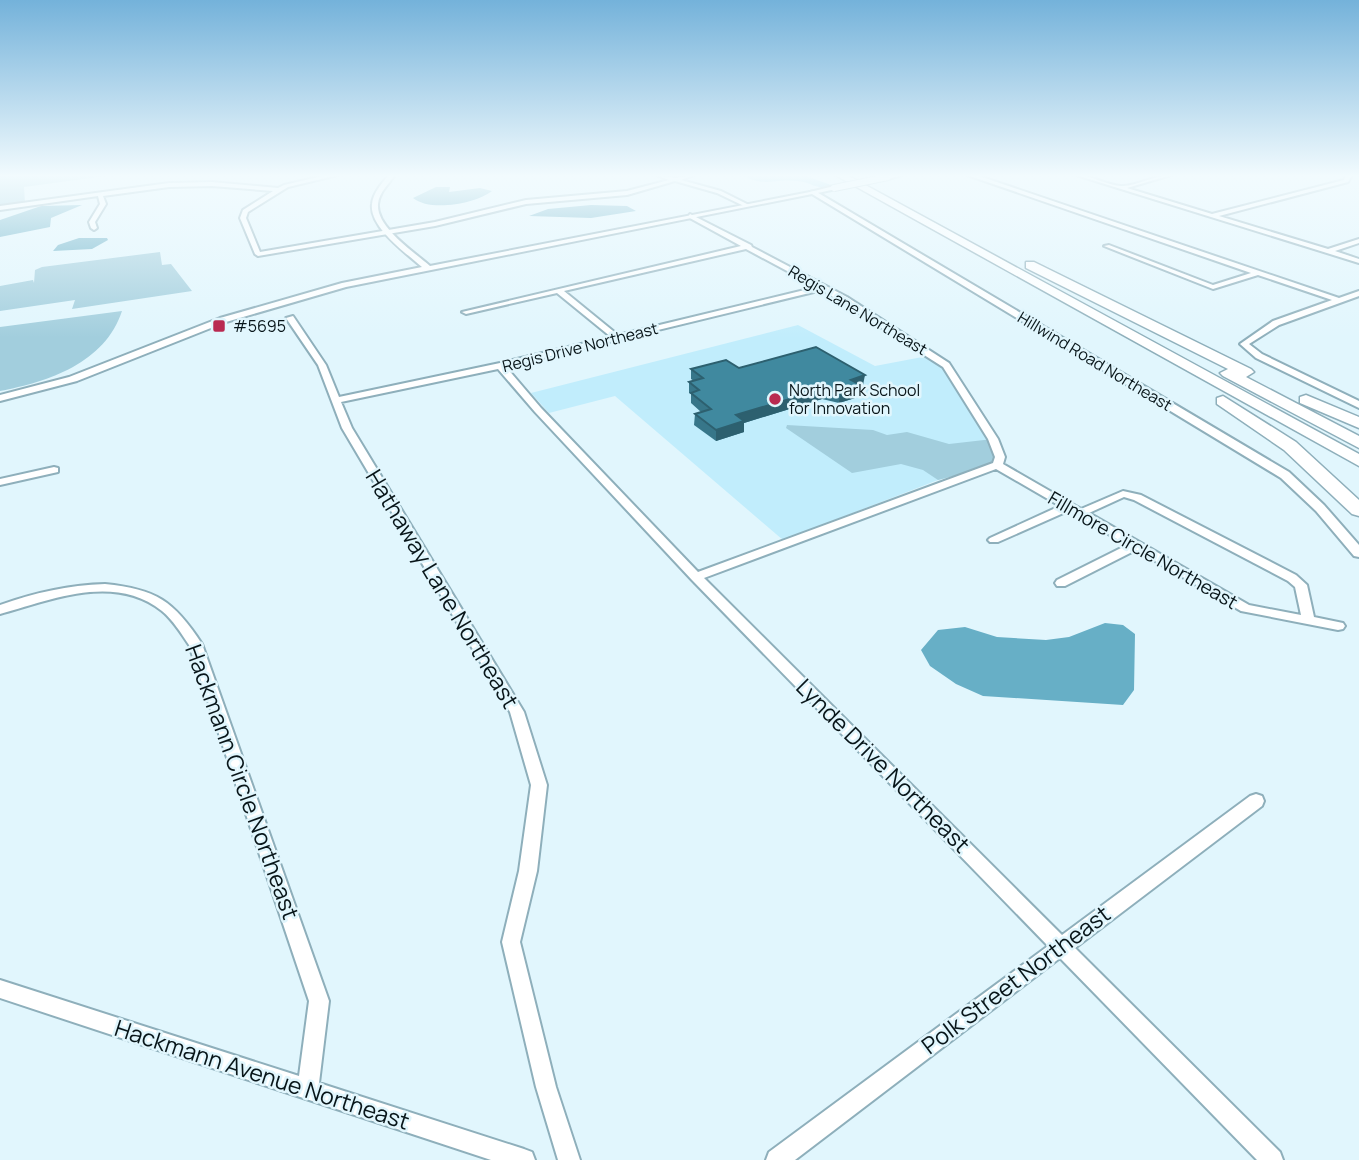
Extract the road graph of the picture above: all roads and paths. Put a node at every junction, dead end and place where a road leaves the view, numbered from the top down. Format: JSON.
{"nodes":[{"id":1,"x":248,"y":229,"type":"edge"},
{"id":2,"x":385,"y":229,"type":"edge"},
{"id":3,"x":402,"y":229,"type":"edge"},
{"id":4,"x":624,"y":229,"type":"edge"},
{"id":5,"x":716,"y":229,"type":"edge"},
{"id":6,"x":875,"y":229,"type":"edge"},
{"id":7,"x":938,"y":229,"type":"edge"},
{"id":8,"x":959,"y":229,"type":"edge"},
{"id":9,"x":959,"y":229,"type":"edge"},
{"id":10,"x":1129,"y":229,"type":"edge"},
{"id":11,"x":1254,"y":229,"type":"edge"},
{"id":12,"x":389,"y":232,"type":"junction"},
{"id":13,"x":1359,"y":241,"type":"edge"},
{"id":14,"x":749,"y":246,"type":"junction"},
{"id":15,"x":1107,"y":246,"type":"dead end"},
{"id":16,"x":1328,"y":252,"type":"junction"},
{"id":17,"x":1359,"y":261,"type":"edge"},
{"id":18,"x":428,"y":268,"type":"junction"},
{"id":19,"x":1257,"y":273,"type":"junction"},
{"id":20,"x":823,"y":288,"type":"junction"},
{"id":21,"x":559,"y":291,"type":"junction"},
{"id":22,"x":1357,"y":295,"type":"edge"},
{"id":23,"x":1341,"y":302,"type":"junction"},
{"id":24,"x":466,"y":312,"type":"dead end"},
{"id":25,"x":1093,"y":315,"type":"junction"},
{"id":26,"x":290,"y":318,"type":"dead end"},
{"id":27,"x":617,"y":338,"type":"junction"},
{"id":28,"x":500,"y":366,"type":"junction"},
{"id":29,"x":0,"y":398,"type":"edge"},
{"id":30,"x":336,"y":401,"type":"junction"},
{"id":31,"x":1359,"y":405,"type":"edge"},
{"id":32,"x":1359,"y":423,"type":"edge"},
{"id":33,"x":1359,"y":443,"type":"edge"},
{"id":34,"x":1359,"y":461,"type":"edge"},
{"id":35,"x":996,"y":465,"type":"junction"},
{"id":36,"x":54,"y":470,"type":"dead end"},
{"id":37,"x":0,"y":482,"type":"edge"},
{"id":38,"x":1072,"y":510,"type":"junction"},
{"id":39,"x":1359,"y":510,"type":"edge"},
{"id":40,"x":994,"y":540,"type":"dead end"},
{"id":41,"x":1133,"y":547,"type":"junction"},
{"id":42,"x":1359,"y":553,"type":"edge"},
{"id":43,"x":696,"y":578,"type":"junction"},
{"id":44,"x":1060,"y":583,"type":"dead end"},
{"id":45,"x":0,"y":610,"type":"edge"},
{"id":46,"x":1308,"y":618,"type":"junction"},
{"id":47,"x":1338,"y":626,"type":"dead end"},
{"id":48,"x":1256,"y":801,"type":"dead end"},
{"id":49,"x":1060,"y":946,"type":"junction"},
{"id":50,"x":0,"y":989,"type":"edge"},
{"id":51,"x":307,"y":1091,"type":"junction"},
{"id":52,"x":524,"y":1160,"type":"edge"},
{"id":53,"x":569,"y":1160,"type":"edge"},
{"id":54,"x":777,"y":1160,"type":"edge"},
{"id":55,"x":1272,"y":1160,"type":"edge"}],
"edges":[{"from":1,"to":12,"type":"street"},
{"from":2,"to":12,"type":"street"},
{"from":3,"to":12,"type":"street"},
{"from":4,"to":18,"type":"street"},
{"from":5,"to":14,"type":"street","name":"Regis Lane Northeast"},
{"from":6,"to":42,"type":"street","name":"Hillwind Road Northeast"},
{"from":7,"to":25,"type":"highway"},
{"from":8,"to":32,"type":"highway"},
{"from":9,"to":33,"type":"highway"},
{"from":10,"to":19,"type":"street"},
{"from":11,"to":16,"type":"street"},
{"from":12,"to":18,"type":"street"},
{"from":13,"to":16,"type":"street"},
{"from":14,"to":20,"type":"street","name":"Regis Lane Northeast"},
{"from":14,"to":21,"type":"street"},
{"from":15,"to":19,"type":"street"},
{"from":16,"to":17,"type":"street"},
{"from":18,"to":29,"type":"street"},
{"from":19,"to":23,"type":"street"},
{"from":20,"to":27,"type":"street","name":"Regis Drive Northeast"},
{"from":20,"to":35,"type":"street","name":"Regis Lane Northeast"},
{"from":21,"to":24,"type":"street"},
{"from":21,"to":27,"type":"street"},
{"from":22,"to":23,"type":"street"},
{"from":23,"to":31,"type":"street"},
{"from":25,"to":34,"type":"highway"},
{"from":25,"to":39,"type":"highway"},
{"from":26,"to":30,"type":"street","name":"Hathaway Lane Northeast"},
{"from":27,"to":28,"type":"street","name":"Regis Drive Northeast"},
{"from":28,"to":30,"type":"street","name":"Regis Drive Northeast"},
{"from":28,"to":43,"type":"street","name":"Lynde Drive Northeast"},
{"from":30,"to":53,"type":"street","name":"Hathaway Lane Northeast"},
{"from":35,"to":38,"type":"street","name":"Fillmore Circle Northeast"},
{"from":35,"to":43,"type":"street"},
{"from":36,"to":37,"type":"street"},
{"from":38,"to":40,"type":"street"},
{"from":38,"to":41,"type":"street","name":"Fillmore Circle Northeast"},
{"from":38,"to":46,"type":"street"},
{"from":41,"to":44,"type":"street"},
{"from":41,"to":46,"type":"street","name":"Fillmore Circle Northeast"},
{"from":43,"to":49,"type":"street","name":"Lynde Drive Northeast"},
{"from":45,"to":51,"type":"street","name":"Hackmann Circle Northeast"},
{"from":46,"to":47,"type":"street","name":"Fillmore Circle Northeast"},
{"from":48,"to":49,"type":"street","name":"Polk Street Northeast"},
{"from":49,"to":54,"type":"street","name":"Polk Street Northeast"},
{"from":49,"to":55,"type":"street","name":"Lynde Drive Northeast"},
{"from":50,"to":51,"type":"street","name":"Hackmann Avenue Northeast"},
{"from":51,"to":52,"type":"street","name":"Hackmann Avenue Northeast"}]}
